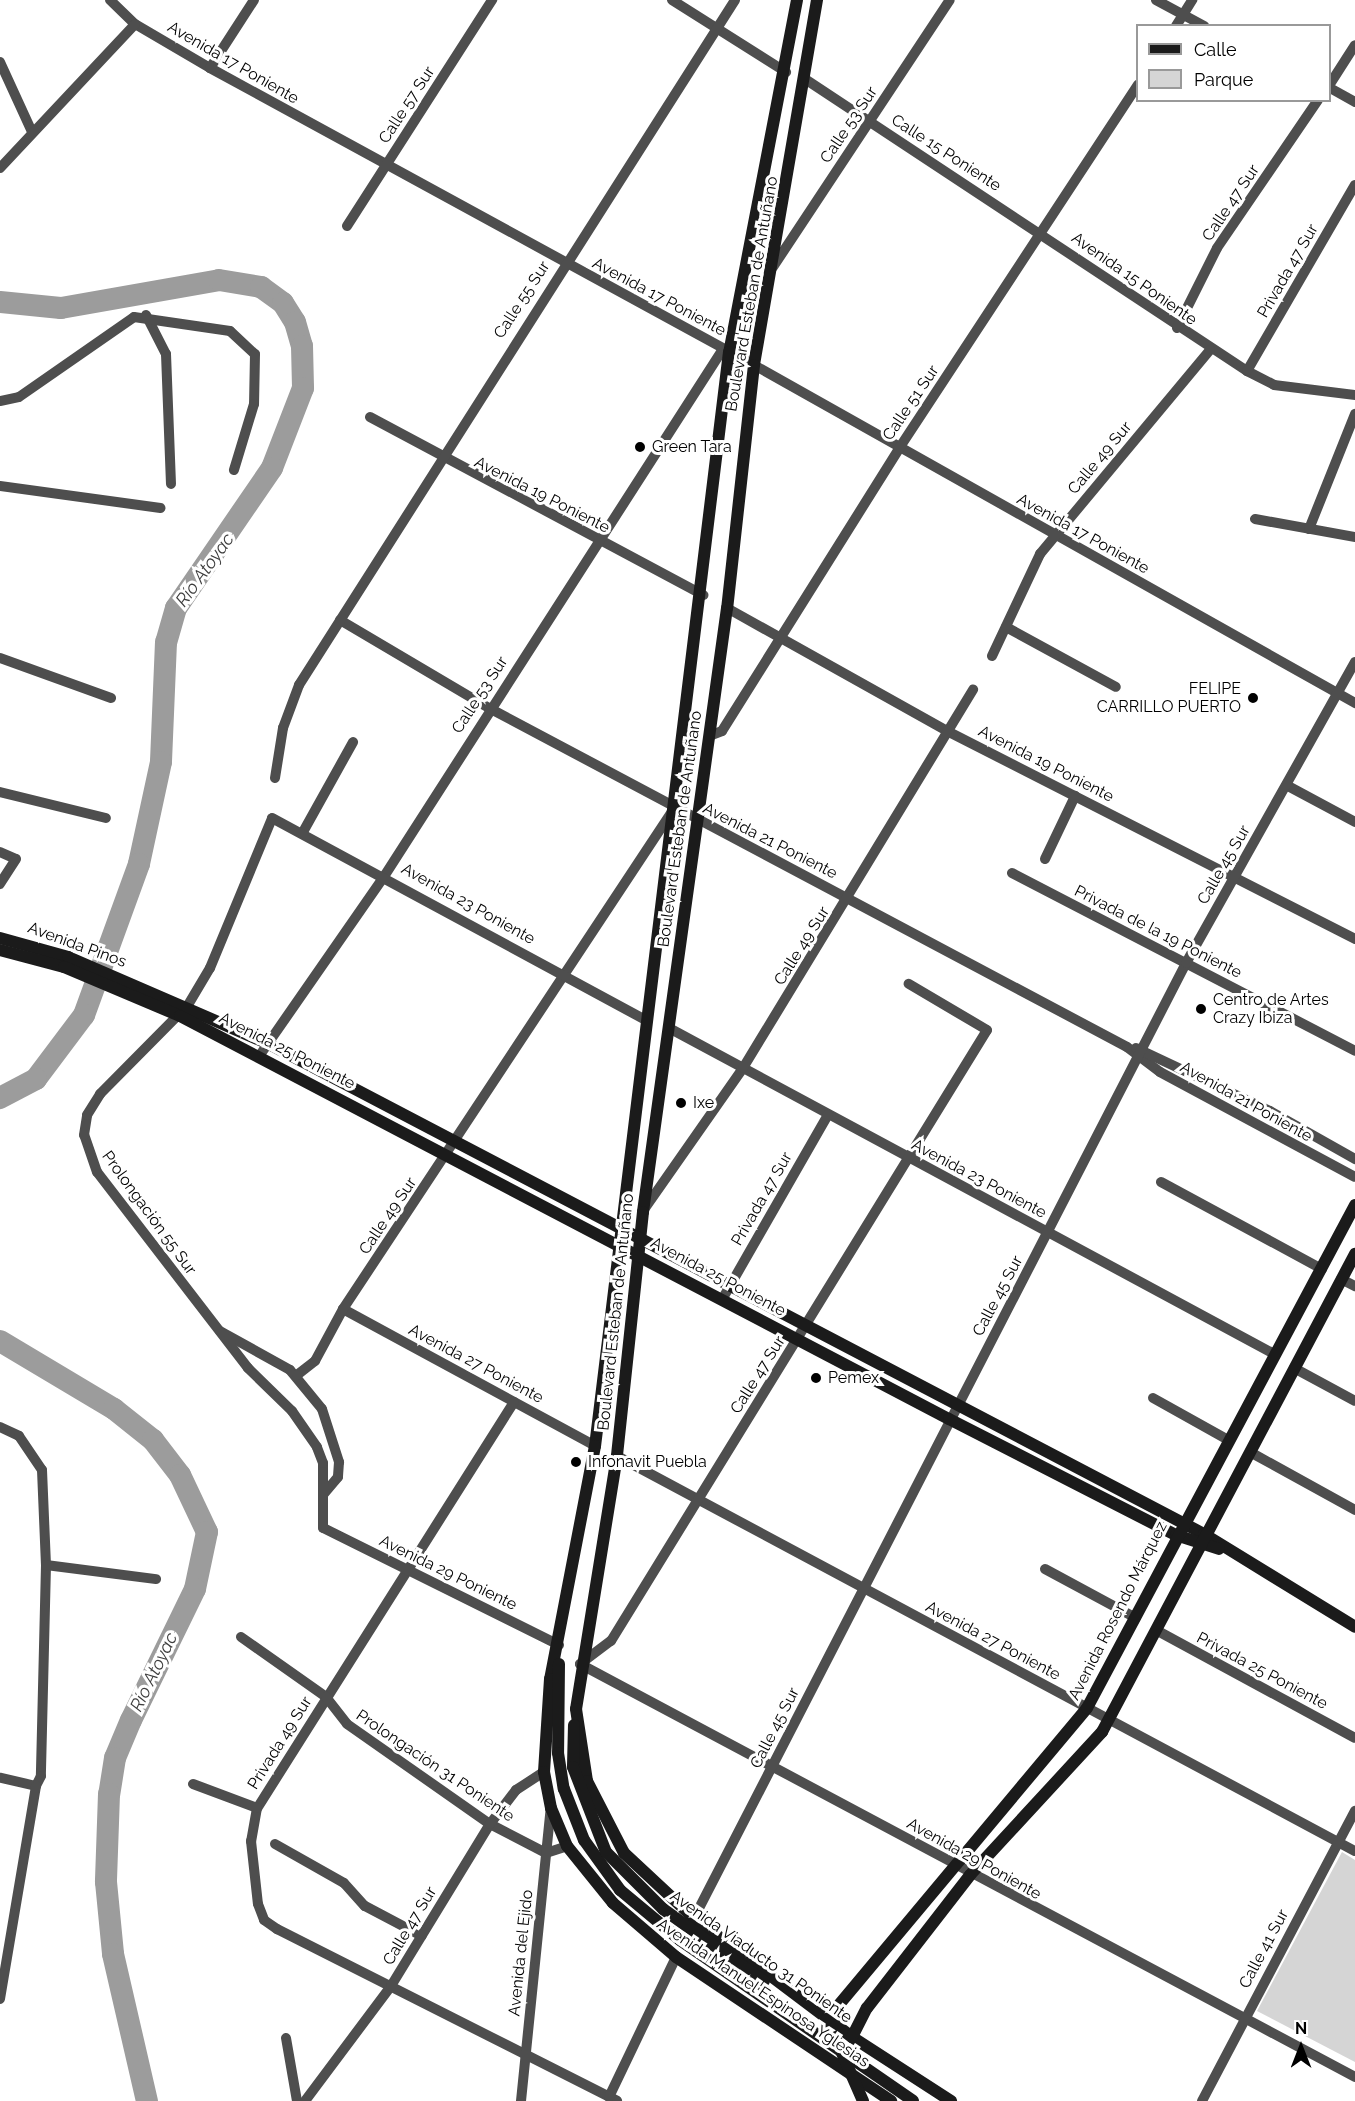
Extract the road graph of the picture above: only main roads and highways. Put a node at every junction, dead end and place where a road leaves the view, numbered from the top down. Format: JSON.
{"nodes":[{"id":1,"x":797,"y":0,"type":"edge"},
{"id":2,"x":817,"y":0,"type":"edge"},
{"id":3,"x":0,"y":947,"type":"edge"},
{"id":4,"x":138,"y":992,"type":"junction"},
{"id":5,"x":1355,"y":1205,"type":"edge"},
{"id":6,"x":622,"y":1226,"type":"junction"},
{"id":7,"x":641,"y":1236,"type":"junction"},
{"id":8,"x":620,"y":1243,"type":"junction"},
{"id":9,"x":639,"y":1253,"type":"junction"},
{"id":10,"x":1355,"y":1254,"type":"edge"},
{"id":11,"x":1179,"y":1529,"type":"junction"},
{"id":12,"x":1201,"y":1539,"type":"junction"},
{"id":13,"x":1355,"y":1626,"type":"edge"},
{"id":14,"x":559,"y":1645,"type":"junction"},
{"id":15,"x":580,"y":1664,"type":"joint"},
{"id":16,"x":576,"y":1709,"type":"junction"},
{"id":17,"x":867,"y":2008,"type":"junction"},
{"id":18,"x":827,"y":2019,"type":"junction"},
{"id":19,"x":852,"y":2037,"type":"junction"},
{"id":20,"x":889,"y":2061,"type":"junction"},
{"id":21,"x":862,"y":2077,"type":"junction"},
{"id":22,"x":878,"y":2096,"type":"edge"},
{"id":23,"x":863,"y":2101,"type":"edge"},
{"id":24,"x":891,"y":2101,"type":"edge"},
{"id":25,"x":912,"y":2101,"type":"edge"},
{"id":26,"x":942,"y":2101,"type":"edge"},
{"id":27,"x":951,"y":2101,"type":"edge"}],
"edges":[{"from":1,"to":6,"type":"main road","name":"Boulevard Esteban de Antuñano"},
{"from":2,"to":7,"type":"main road","name":"Boulevard Esteban de Antuñano"},
{"from":3,"to":4,"type":"main road","name":"Avenida Pinos"},
{"from":4,"to":6,"type":"main road","name":"Avenida 25 Poniente"},
{"from":4,"to":8,"type":"main road","name":"Avenida 25 Poniente"},
{"from":5,"to":11,"type":"main road","name":"Avenida Rosendo Márquez"},
{"from":6,"to":7,"type":"main road","name":"Avenida 25 Poniente"},
{"from":6,"to":8,"type":"main road","name":"Boulevard Esteban de Antuñano"},
{"from":7,"to":9,"type":"main road","name":"Boulevard Esteban de Antuñano"},
{"from":7,"to":11,"type":"main road","name":"Avenida 25 Poniente"},
{"from":8,"to":9,"type":"main road","name":"Avenida 25 Poniente"},
{"from":8,"to":14,"type":"main road","name":"Boulevard Esteban de Antuñano"},
{"from":9,"to":11,"type":"main road","name":"Avenida 25 Poniente"},
{"from":9,"to":15,"type":"main road","name":"Boulevard Esteban de Antuñano"},
{"from":10,"to":12,"type":"main road"},
{"from":11,"to":12,"type":"main road","name":"Avenida 25 Poniente"},
{"from":11,"to":18,"type":"main road","name":"Avenida Rosendo Márquez"},
{"from":12,"to":13,"type":"main road","name":"Avenida 25 Poniente"},
{"from":12,"to":17,"type":"main road"},
{"from":14,"to":21,"type":"main road","name":"Avenida Manuel Espinosa Yglesias"},
{"from":14,"to":25,"type":"main road","name":"Avenida Viaducto 31 Poniente"},
{"from":15,"to":16,"type":"main road","name":"Avenida Manuel Espinosa Yglesias"},
{"from":16,"to":18,"type":"main road","name":"Avenida Manuel Espinosa Yglesias"},
{"from":16,"to":26,"type":"main road","name":"Avenida Viaducto 31 Poniente"},
{"from":17,"to":19,"type":"main road"},
{"from":17,"to":20,"type":"main road"},
{"from":18,"to":19,"type":"main road","name":"Avenida Manuel Espinosa Yglesias"},
{"from":18,"to":21,"type":"main road"},
{"from":19,"to":20,"type":"main road","name":"Avenida Manuel Espinosa Yglesias"},
{"from":19,"to":21,"type":"main road"},
{"from":20,"to":21,"type":"main road"},
{"from":20,"to":27,"type":"main road","name":"Avenida Manuel Espinosa Yglesias"},
{"from":21,"to":22,"type":"main road"},
{"from":21,"to":23,"type":"main road"},
{"from":22,"to":24,"type":"main road","name":"Avenida Manuel Espinosa Yglesias"}]}
